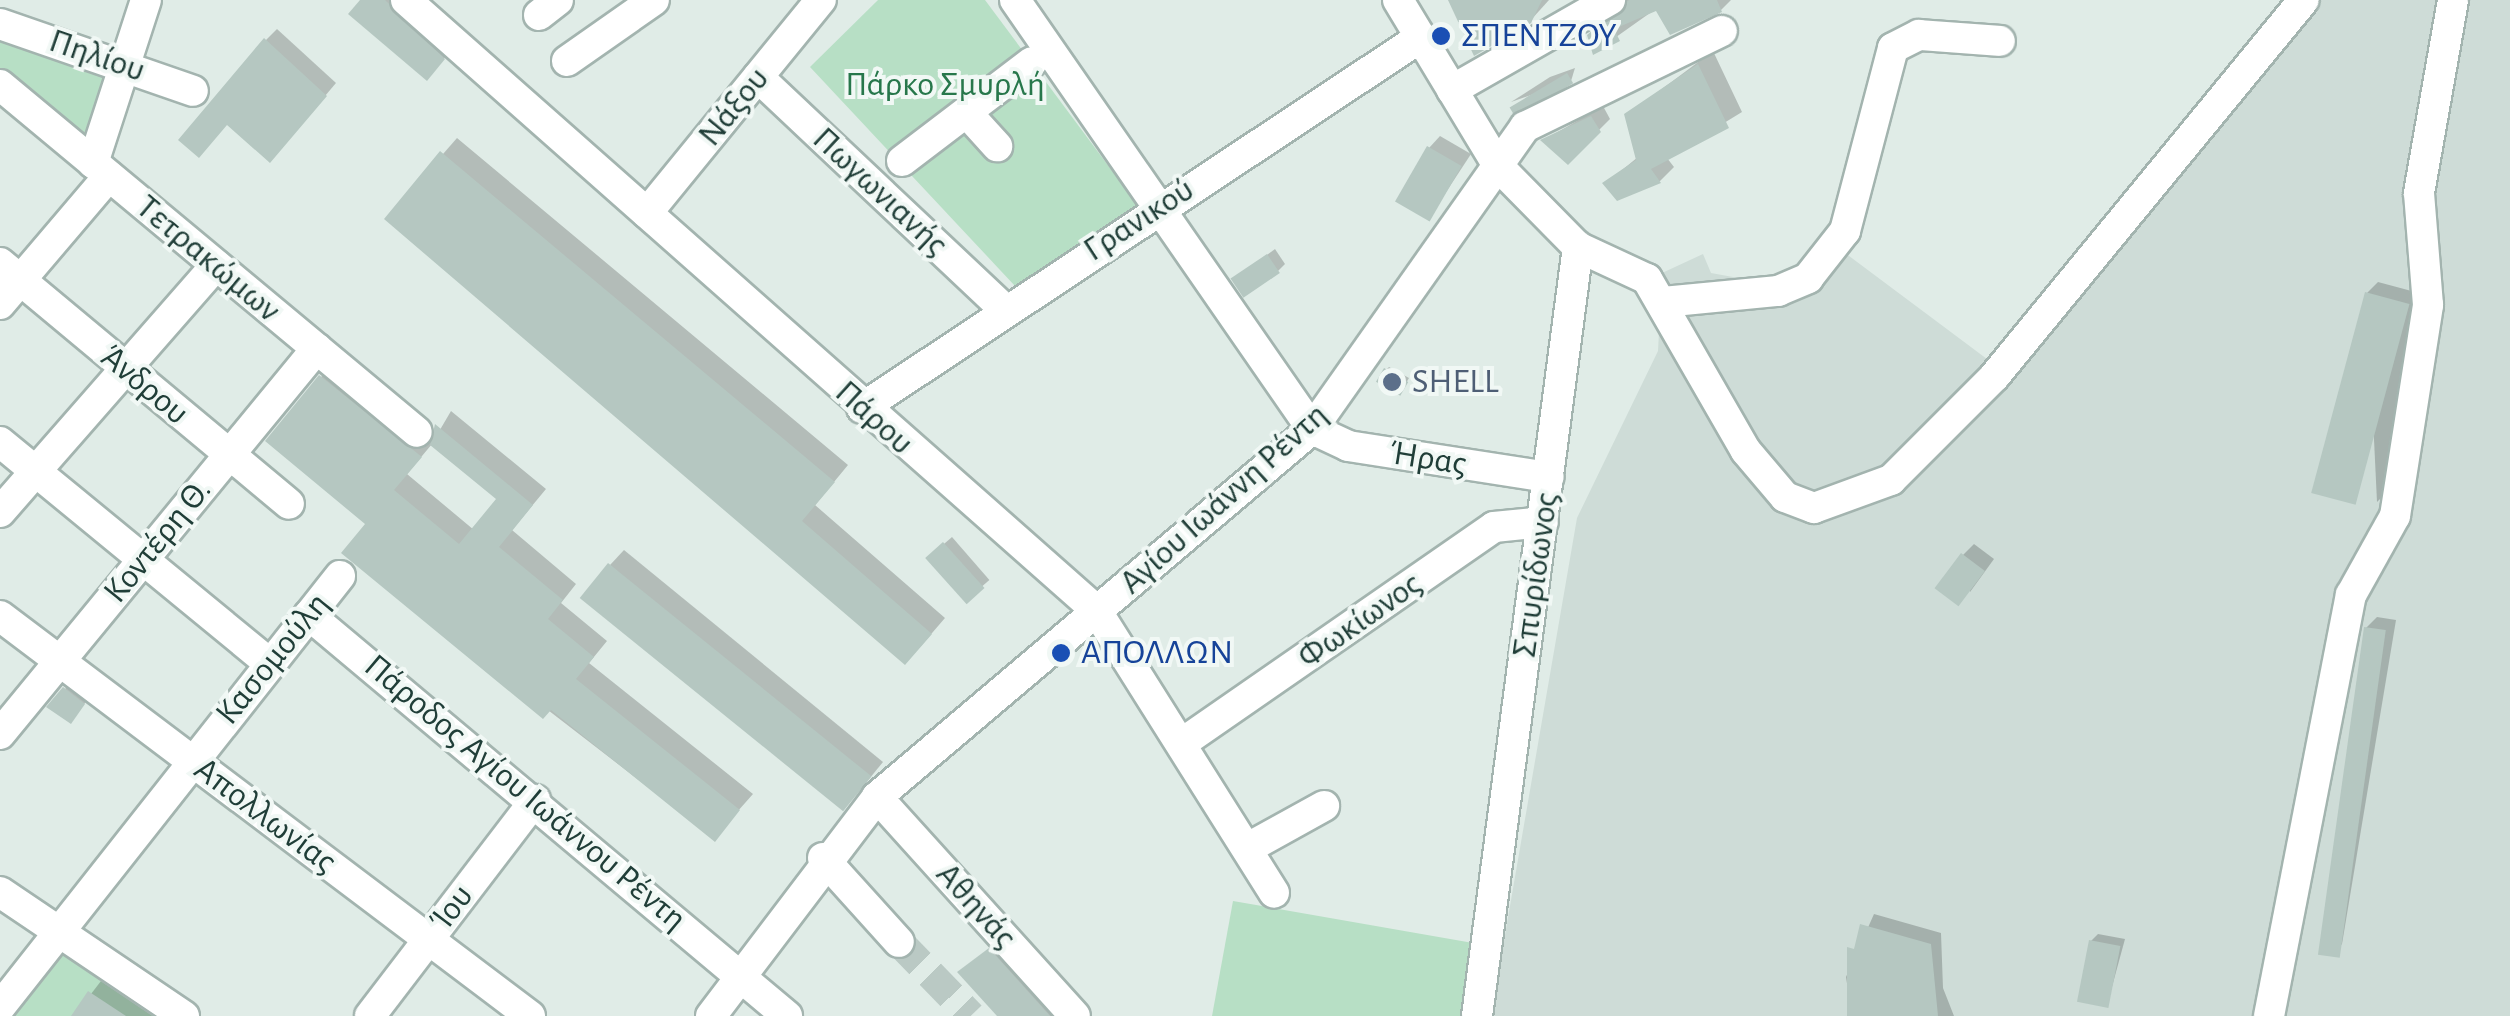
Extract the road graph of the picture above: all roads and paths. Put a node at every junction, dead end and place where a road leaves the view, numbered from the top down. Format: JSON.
{"nodes":[{"id":1,"x":146,"y":0,"type":"edge"},
{"id":2,"x":654,"y":0,"type":"edge"},
{"id":3,"x":821,"y":0,"type":"edge"},
{"id":4,"x":1015,"y":0,"type":"edge"},
{"id":5,"x":1398,"y":0,"type":"edge"},
{"id":6,"x":1577,"y":0,"type":"edge"},
{"id":7,"x":1610,"y":0,"type":"edge"},
{"id":8,"x":2304,"y":0,"type":"edge"},
{"id":9,"x":2454,"y":0,"type":"edge"},
{"id":10,"x":426,"y":6,"type":"edge"},
{"id":11,"x":0,"y":24,"type":"edge"},
{"id":12,"x":1564,"y":28,"type":"junction"},
{"id":13,"x":1722,"y":32,"type":"dead end"},
{"id":14,"x":1421,"y":37,"type":"junction"},
{"id":15,"x":2000,"y":41,"type":"dead end"},
{"id":16,"x":567,"y":61,"type":"dead end"},
{"id":17,"x":1032,"y":62,"type":"dead end"},
{"id":18,"x":124,"y":64,"type":"junction"},
{"id":19,"x":758,"y":77,"type":"junction"},
{"id":20,"x":0,"y":85,"type":"edge"},
{"id":21,"x":1452,"y":90,"type":"junction"},
{"id":22,"x":193,"y":91,"type":"dead end"},
{"id":23,"x":967,"y":113,"type":"junction"},
{"id":24,"x":997,"y":146,"type":"dead end"},
{"id":25,"x":902,"y":161,"type":"dead end"},
{"id":26,"x":1498,"y":166,"type":"junction"},
{"id":27,"x":101,"y":170,"type":"junction"},
{"id":28,"x":1157,"y":208,"type":"junction"},
{"id":29,"x":647,"y":213,"type":"junction"},
{"id":30,"x":1578,"y":247,"type":"junction"},
{"id":31,"x":216,"y":265,"type":"junction"},
{"id":32,"x":7,"y":282,"type":"edge"},
{"id":33,"x":1663,"y":302,"type":"junction"},
{"id":34,"x":1002,"y":307,"type":"junction"},
{"id":35,"x":316,"y":348,"type":"junction"},
{"id":36,"x":124,"y":369,"type":"junction"},
{"id":37,"x":862,"y":408,"type":"junction"},
{"id":38,"x":1312,"y":428,"type":"junction"},
{"id":39,"x":417,"y":432,"type":"dead end"},
{"id":40,"x":0,"y":442,"type":"edge"},
{"id":41,"x":229,"y":455,"type":"junction"},
{"id":42,"x":36,"y":472,"type":"junction"},
{"id":43,"x":1503,"y":472,"type":"junction"},
{"id":44,"x":1549,"y":476,"type":"junction"},
{"id":45,"x":289,"y":504,"type":"dead end"},
{"id":46,"x":0,"y":512,"type":"edge"},
{"id":47,"x":1542,"y":522,"type":"junction"},
{"id":48,"x":1494,"y":528,"type":"junction"},
{"id":49,"x":142,"y":561,"type":"junction"},
{"id":50,"x":340,"y":576,"type":"dead end"},
{"id":51,"x":1096,"y":610,"type":"junction"},
{"id":52,"x":309,"y":614,"type":"junction"},
{"id":53,"x":0,"y":616,"type":"edge"},
{"id":54,"x":60,"y":662,"type":"junction"},
{"id":55,"x":269,"y":663,"type":"junction"},
{"id":56,"x":0,"y":734,"type":"edge"},
{"id":57,"x":1185,"y":741,"type":"junction"},
{"id":58,"x":192,"y":761,"type":"junction"},
{"id":59,"x":877,"y":797,"type":"junction"},
{"id":60,"x":535,"y":800,"type":"junction"},
{"id":61,"x":1324,"y":806,"type":"dead end"},
{"id":62,"x":1248,"y":848,"type":"junction"},
{"id":63,"x":823,"y":858,"type":"junction"},
{"id":64,"x":0,"y":892,"type":"edge"},
{"id":65,"x":1274,"y":893,"type":"dead end"},
{"id":66,"x":58,"y":932,"type":"junction"},
{"id":67,"x":430,"y":938,"type":"junction"},
{"id":68,"x":899,"y":942,"type":"tunnel mouth"},
{"id":69,"x":740,"y":972,"type":"junction"},
{"id":70,"x":0,"y":1007,"type":"edge"},
{"id":71,"x":184,"y":1016,"type":"edge"},
{"id":72,"x":370,"y":1016,"type":"edge"},
{"id":73,"x":530,"y":1016,"type":"edge"},
{"id":74,"x":710,"y":1016,"type":"edge"},
{"id":75,"x":787,"y":1016,"type":"edge"},
{"id":76,"x":1074,"y":1016,"type":"edge"},
{"id":77,"x":1476,"y":1016,"type":"edge"},
{"id":78,"x":2270,"y":1016,"type":"edge"}],
"edges":[{"from":1,"to":18,"type":"street"},
{"from":2,"to":16,"type":"street"},
{"from":3,"to":19,"type":"street","name":"Νάξου"},
{"from":4,"to":28,"type":"street"},
{"from":5,"to":14,"type":"street"},
{"from":6,"to":12,"type":"street"},
{"from":7,"to":12,"type":"street"},
{"from":8,"to":33,"type":"street"},
{"from":9,"to":78,"type":"street"},
{"from":10,"to":29,"type":"street","name":"Πάρου"},
{"from":11,"to":18,"type":"street","name":"Πηλίου"},
{"from":12,"to":21,"type":"street"},
{"from":13,"to":26,"type":"street","name":"Αγίου Ιωάννη Ρέντη"},
{"from":14,"to":21,"type":"street"},
{"from":14,"to":28,"type":"street","name":"Γρανικού"},
{"from":15,"to":33,"type":"street"},
{"from":17,"to":23,"type":"street"},
{"from":18,"to":22,"type":"street","name":"Πηλίου"},
{"from":18,"to":27,"type":"street"},
{"from":19,"to":29,"type":"street","name":"Νάξου"},
{"from":19,"to":34,"type":"street","name":"Πωγωνιανής"},
{"from":20,"to":27,"type":"street","name":"Τετρακώμων"},
{"from":21,"to":26,"type":"street"},
{"from":23,"to":24,"type":"street"},
{"from":23,"to":25,"type":"street"},
{"from":26,"to":30,"type":"street"},
{"from":26,"to":38,"type":"street","name":"Αγίου Ιωάννη Ρέντη"},
{"from":27,"to":31,"type":"street","name":"Τετρακώμων"},
{"from":27,"to":32,"type":"street"},
{"from":28,"to":34,"type":"street","name":"Γρανικού"},
{"from":28,"to":38,"type":"street"},
{"from":29,"to":37,"type":"street","name":"Πάρου"},
{"from":30,"to":33,"type":"street"},
{"from":30,"to":44,"type":"street","name":"Σπυρίδωνος"},
{"from":31,"to":35,"type":"street","name":"Τετρακώμων"},
{"from":31,"to":36,"type":"street"},
{"from":32,"to":36,"type":"street","name":"Άνδρου"},
{"from":34,"to":37,"type":"street","name":"Γρανικού"},
{"from":35,"to":39,"type":"street","name":"Τετρακώμων"},
{"from":35,"to":41,"type":"street","name":"Κοντέρη Θ."},
{"from":36,"to":41,"type":"street","name":"Άνδρου"},
{"from":36,"to":42,"type":"street"},
{"from":37,"to":51,"type":"street","name":"Πάρου"},
{"from":38,"to":43,"type":"street","name":"Ήρας"},
{"from":38,"to":51,"type":"street","name":"Αγίου Ιωάννη Ρέντη"},
{"from":40,"to":42,"type":"street"},
{"from":41,"to":45,"type":"street","name":"Άνδρου"},
{"from":41,"to":49,"type":"street","name":"Κοντέρη Θ."},
{"from":42,"to":46,"type":"street"},
{"from":42,"to":49,"type":"street"},
{"from":43,"to":44,"type":"street","name":"Ήρας"},
{"from":43,"to":48,"type":"street"},
{"from":44,"to":47,"type":"street","name":"Σπυρίδωνος"},
{"from":47,"to":48,"type":"street","name":"Φωκίωνος"},
{"from":47,"to":77,"type":"street","name":"Σπυρίδωνος"},
{"from":48,"to":57,"type":"street","name":"Φωκίωνος"},
{"from":49,"to":54,"type":"street","name":"Κοντέρη Θ."},
{"from":49,"to":55,"type":"street"},
{"from":50,"to":52,"type":"street","name":"Κασομούλη"},
{"from":51,"to":57,"type":"street","name":"Πάρου"},
{"from":51,"to":59,"type":"street","name":"Αγίου Ιωάννη Ρέντη"},
{"from":52,"to":55,"type":"street","name":"Κασομούλη"},
{"from":52,"to":60,"type":"street","name":"Πάροδος Αγίου Ιωάννου Ρέντη"},
{"from":53,"to":54,"type":"street","name":"Απολλωνίας"},
{"from":54,"to":56,"type":"street","name":"Κοντέρη Θ."},
{"from":54,"to":58,"type":"street","name":"Απολλωνίας"},
{"from":55,"to":58,"type":"street","name":"Κασομούλη"},
{"from":57,"to":62,"type":"street","name":"Πάρου"},
{"from":58,"to":66,"type":"street","name":"Κασομούλη"},
{"from":58,"to":67,"type":"street","name":"Απολλωνίας"},
{"from":59,"to":63,"type":"street","name":"Αγίου Ιωάννη Ρέντη"},
{"from":59,"to":76,"type":"street","name":"Αθηνάς"},
{"from":60,"to":67,"type":"street","name":"Ίου"},
{"from":60,"to":69,"type":"street","name":"Πάροδος Αγίου Ιωάννου Ρέντη"},
{"from":61,"to":62,"type":"street"},
{"from":62,"to":65,"type":"street","name":"Πάρου"},
{"from":63,"to":68,"type":"street"},
{"from":63,"to":69,"type":"street","name":"Αγίου Ιωάννη Ρέντη"},
{"from":64,"to":66,"type":"street"},
{"from":66,"to":70,"type":"street","name":"Κασομούλη"},
{"from":66,"to":71,"type":"street"},
{"from":67,"to":72,"type":"street","name":"Ίου"},
{"from":67,"to":73,"type":"street","name":"Απολλωνίας"},
{"from":69,"to":74,"type":"street","name":"Αγίου Ιωάννη Ρέντη"},
{"from":69,"to":75,"type":"street","name":"Πάροδος Αγίου Ιωάννου Ρέντη"}]}
